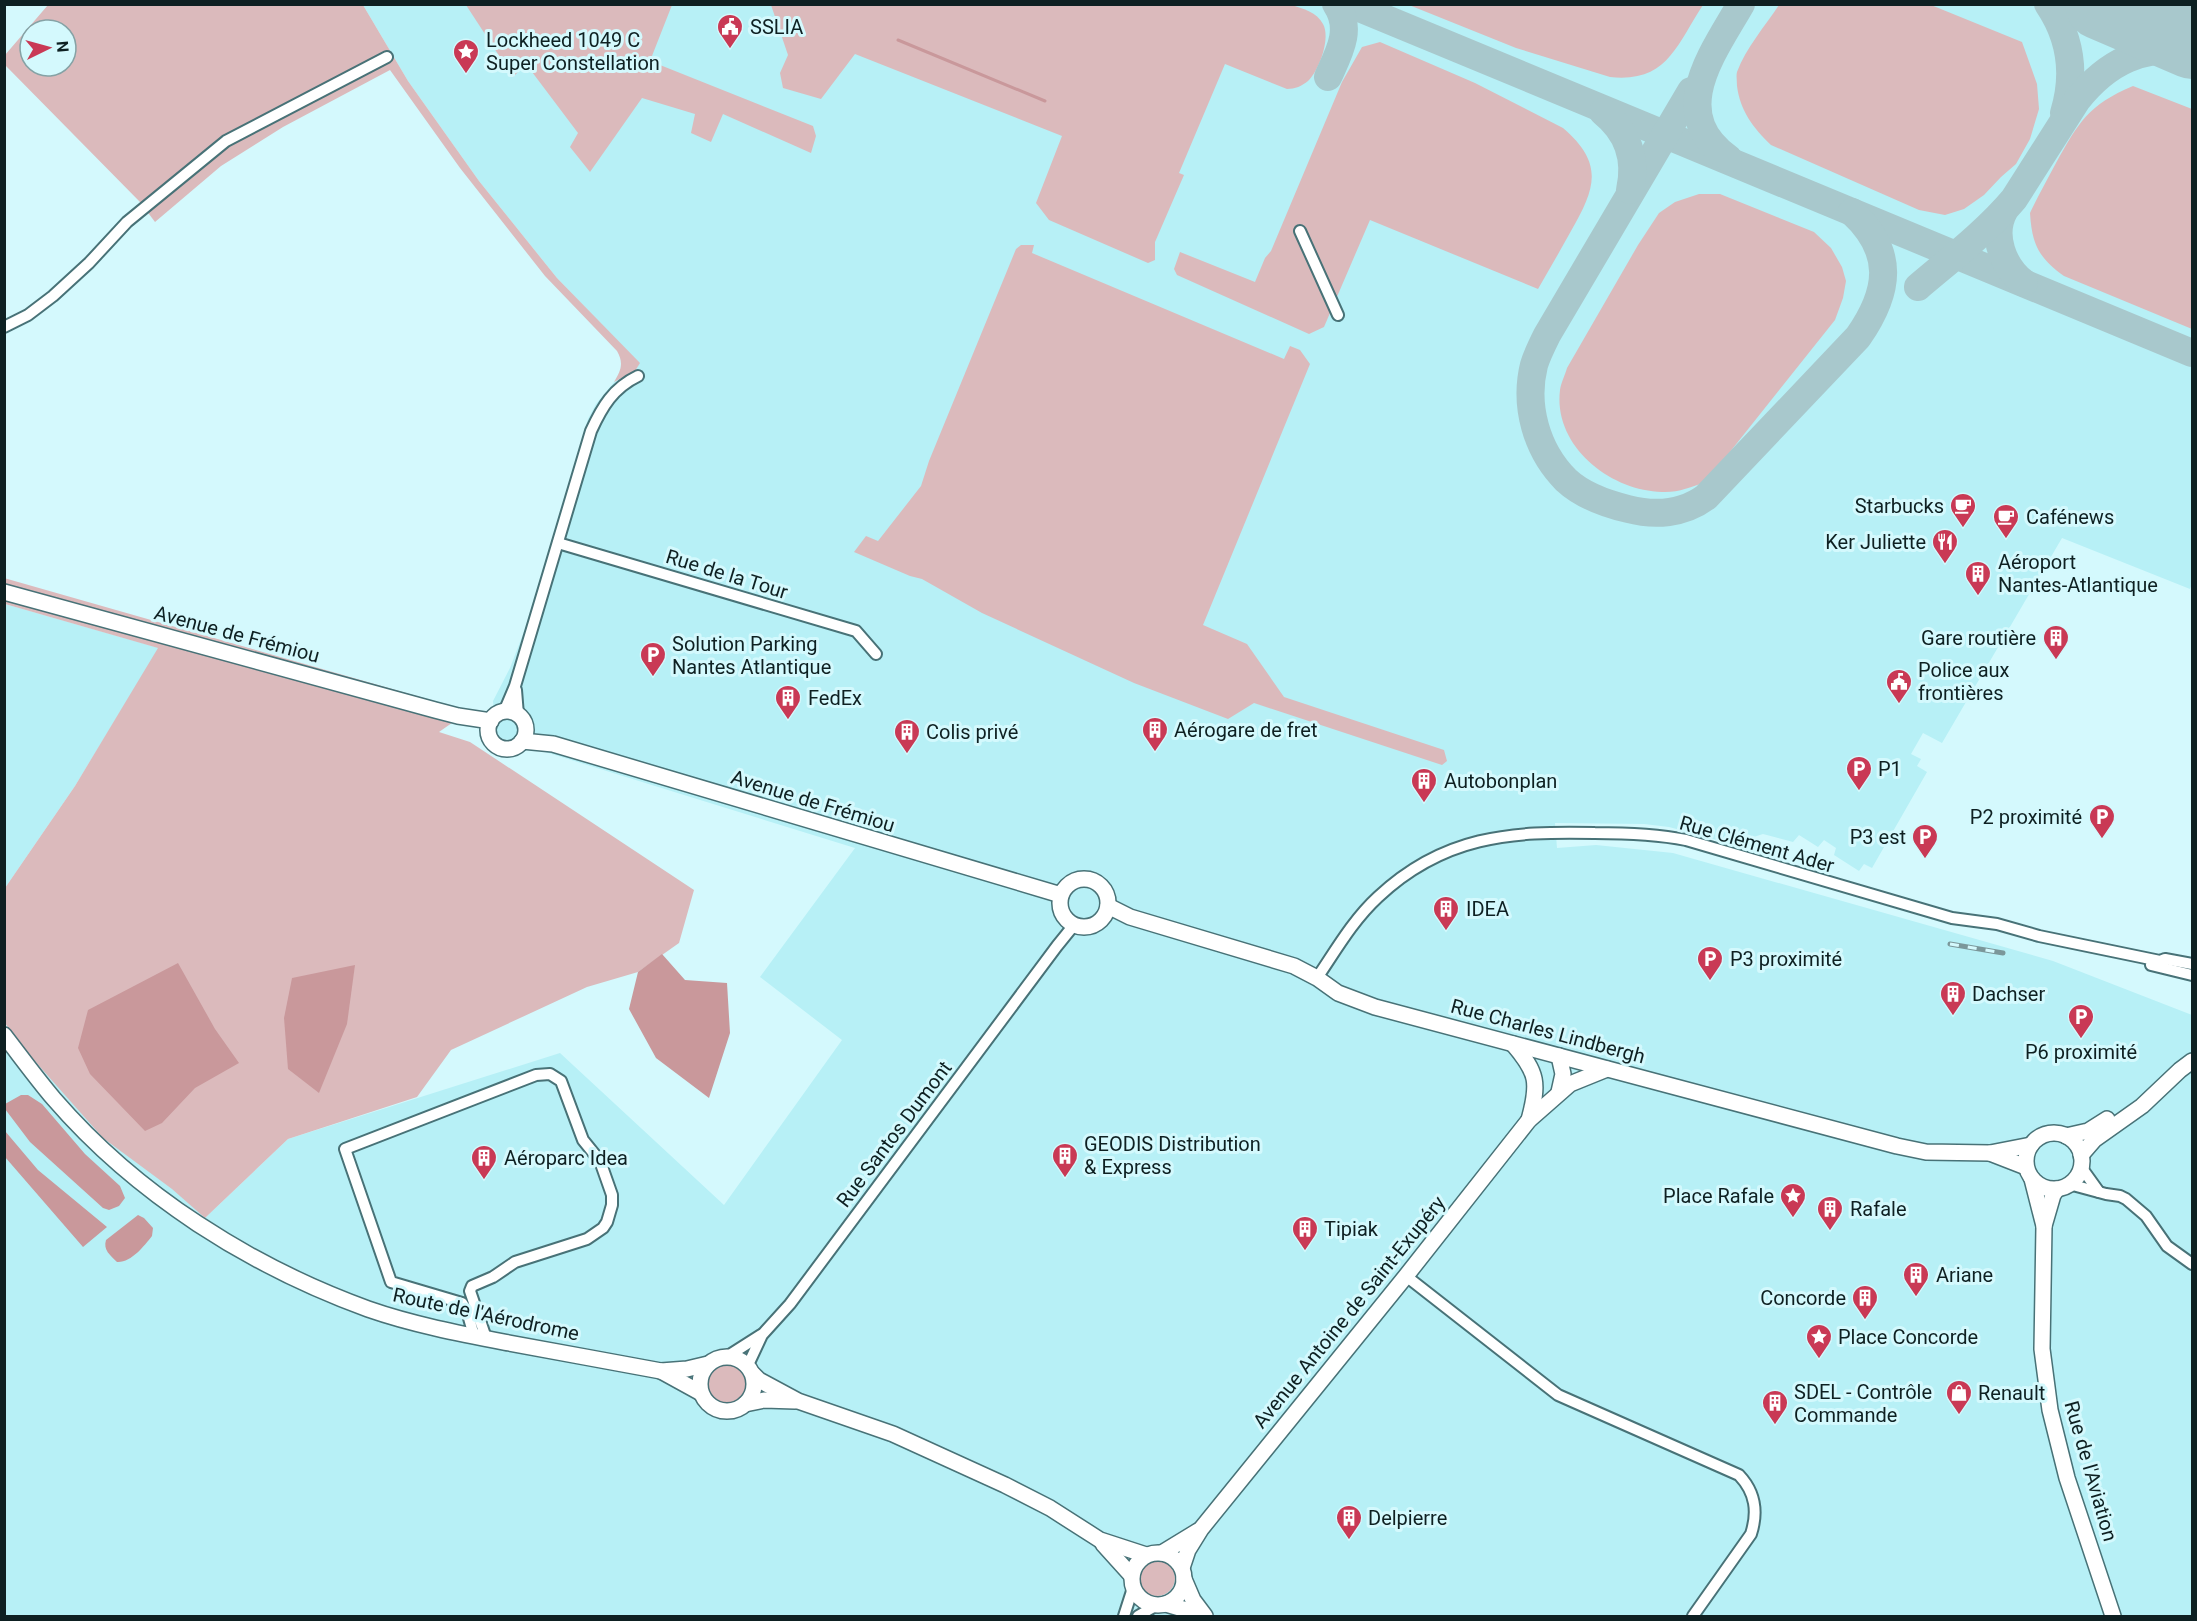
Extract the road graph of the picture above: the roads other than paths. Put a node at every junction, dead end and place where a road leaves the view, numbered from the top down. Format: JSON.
{"nodes":[{"id":1,"x":387,"y":57,"type":"dead end"},
{"id":2,"x":1300,"y":231,"type":"dead end"},
{"id":3,"x":1338,"y":315,"type":"dead end"},
{"id":4,"x":4,"y":327,"type":"edge"},
{"id":5,"x":638,"y":376,"type":"dead end"},
{"id":6,"x":558,"y":543,"type":"junction"},
{"id":7,"x":4,"y":592,"type":"edge"},
{"id":8,"x":876,"y":654,"type":"dead end"},
{"id":9,"x":511,"y":713,"type":"junction"},
{"id":10,"x":489,"y":725,"type":"junction"},
{"id":11,"x":524,"y":735,"type":"junction"},
{"id":12,"x":1061,"y":896,"type":"junction"},
{"id":13,"x":1108,"y":906,"type":"junction"},
{"id":14,"x":1952,"y":918,"type":"junction"},
{"id":15,"x":1074,"y":925,"type":"junction"},
{"id":16,"x":2193,"y":964,"type":"edge"},
{"id":17,"x":2193,"y":975,"type":"edge"},
{"id":18,"x":1317,"y":978,"type":"junction"},
{"id":19,"x":4,"y":1035,"type":"edge"},
{"id":20,"x":1513,"y":1043,"type":"junction"},
{"id":21,"x":2193,"y":1053,"type":"edge"},
{"id":22,"x":1556,"y":1055,"type":"junction"},
{"id":23,"x":2186,"y":1065,"type":"edge"},
{"id":24,"x":1607,"y":1069,"type":"junction"},
{"id":25,"x":1534,"y":1076,"type":"junction"},
{"id":26,"x":2157,"y":1091,"type":"junction"},
{"id":27,"x":1559,"y":1092,"type":"junction"},
{"id":28,"x":1529,"y":1120,"type":"junction"},
{"id":29,"x":2066,"y":1136,"type":"junction"},
{"id":30,"x":2031,"y":1145,"type":"junction"},
{"id":31,"x":1990,"y":1154,"type":"junction"},
{"id":32,"x":2081,"y":1161,"type":"junction"},
{"id":33,"x":2029,"y":1173,"type":"junction"},
{"id":34,"x":2063,"y":1187,"type":"junction"},
{"id":35,"x":2099,"y":1192,"type":"junction"},
{"id":36,"x":2044,"y":1226,"type":"junction"},
{"id":37,"x":2193,"y":1264,"type":"edge"},
{"id":38,"x":1406,"y":1276,"type":"junction"},
{"id":39,"x":762,"y":1335,"type":"junction"},
{"id":40,"x":480,"y":1337,"type":"junction"},
{"id":41,"x":728,"y":1356,"type":"junction"},
{"id":42,"x":708,"y":1364,"type":"junction"},
{"id":43,"x":751,"y":1370,"type":"junction"},
{"id":44,"x":661,"y":1371,"type":"junction"},
{"id":45,"x":701,"y":1394,"type":"junction"},
{"id":46,"x":798,"y":1401,"type":"junction"},
{"id":47,"x":745,"y":1404,"type":"junction"},
{"id":48,"x":1201,"y":1529,"type":"junction"},
{"id":49,"x":1100,"y":1540,"type":"junction"},
{"id":50,"x":1162,"y":1553,"type":"junction"},
{"id":51,"x":1146,"y":1555,"type":"junction"},
{"id":52,"x":1183,"y":1574,"type":"junction"},
{"id":53,"x":1132,"y":1581,"type":"junction"},
{"id":54,"x":1161,"y":1605,"type":"junction"},
{"id":55,"x":1124,"y":1617,"type":"edge"},
{"id":56,"x":1138,"y":1617,"type":"edge"},
{"id":57,"x":1195,"y":1617,"type":"edge"},
{"id":58,"x":1205,"y":1617,"type":"edge"},
{"id":59,"x":1693,"y":1617,"type":"edge"},
{"id":60,"x":2113,"y":1617,"type":"edge"}],
"edges":[{"from":1,"to":4,"type":"street"},
{"from":2,"to":3,"type":"street"},
{"from":5,"to":6,"type":"street"},
{"from":6,"to":8,"type":"street","name":"Rue de la Tour"},
{"from":6,"to":9,"type":"street"},
{"from":7,"to":10,"type":"street","name":"Avenue de Frémiou"},
{"from":9,"to":10,"type":"street"},
{"from":9,"to":11,"type":"street"},
{"from":10,"to":11,"type":"street"},
{"from":11,"to":12,"type":"street","name":"Avenue de Frémiou"},
{"from":12,"to":13,"type":"street"},
{"from":12,"to":15,"type":"street"},
{"from":13,"to":15,"type":"street"},
{"from":13,"to":18,"type":"street","name":"Rue Charles Lindbergh"},
{"from":14,"to":16,"type":"street","name":"Rue Clément Ader"},
{"from":14,"to":17,"type":"street","name":"Rue Clément Ader"},
{"from":14,"to":18,"type":"street","name":"Rue Clément Ader"},
{"from":15,"to":39,"type":"street","name":"Rue Santos Dumont"},
{"from":18,"to":20,"type":"street","name":"Rue Charles Lindbergh"},
{"from":19,"to":40,"type":"street","name":"Route de l'Aérodrome"},
{"from":20,"to":22,"type":"street","name":"Rue Charles Lindbergh"},
{"from":20,"to":25,"type":"street"},
{"from":21,"to":23,"type":"street"},
{"from":22,"to":24,"type":"street","name":"Rue Charles Lindbergh"},
{"from":22,"to":25,"type":"street"},
{"from":22,"to":27,"type":"street"},
{"from":23,"to":26,"type":"street"},
{"from":24,"to":27,"type":"street","name":"Avenue Antoine de Saint-Exupéry"},
{"from":24,"to":31,"type":"street","name":"Rue Charles Lindbergh"},
{"from":25,"to":28,"type":"street","name":"Avenue Antoine de Saint-Exupéry"},
{"from":26,"to":29,"type":"street"},
{"from":26,"to":32,"type":"street"},
{"from":27,"to":28,"type":"street","name":"Avenue Antoine de Saint-Exupéry"},
{"from":28,"to":38,"type":"street","name":"Avenue Antoine de Saint-Exupéry"},
{"from":29,"to":30,"type":"street"},
{"from":29,"to":32,"type":"street"},
{"from":30,"to":31,"type":"street","name":"Rue Charles Lindbergh"},
{"from":30,"to":33,"type":"street"},
{"from":31,"to":33,"type":"street","name":"Rue Charles Lindbergh"},
{"from":32,"to":34,"type":"street"},
{"from":32,"to":35,"type":"street"},
{"from":33,"to":34,"type":"street"},
{"from":33,"to":36,"type":"street","name":"Rue de l'Aviation"},
{"from":34,"to":35,"type":"street"},
{"from":34,"to":36,"type":"street","name":"Rue de l'Aviation"},
{"from":35,"to":37,"type":"street"},
{"from":36,"to":60,"type":"street","name":"Rue de l'Aviation"},
{"from":38,"to":48,"type":"street","name":"Avenue Antoine de Saint-Exupéry"},
{"from":38,"to":59,"type":"street"},
{"from":39,"to":41,"type":"street"},
{"from":39,"to":43,"type":"street","name":"Rue Santos Dumont"},
{"from":40,"to":40,"type":"street"},
{"from":40,"to":44,"type":"street","name":"Route de l'Aérodrome"},
{"from":41,"to":42,"type":"street"},
{"from":41,"to":43,"type":"street"},
{"from":42,"to":44,"type":"street","name":"Route de l'Aérodrome"},
{"from":42,"to":45,"type":"street"},
{"from":43,"to":46,"type":"street"},
{"from":43,"to":47,"type":"street"},
{"from":44,"to":45,"type":"street","name":"Route de l'Aérodrome"},
{"from":45,"to":47,"type":"street"},
{"from":46,"to":47,"type":"street"},
{"from":46,"to":49,"type":"street"},
{"from":48,"to":50,"type":"street","name":"Avenue Antoine de Saint-Exupéry"},
{"from":48,"to":52,"type":"street","name":"Avenue Antoine de Saint-Exupéry"},
{"from":49,"to":51,"type":"street"},
{"from":49,"to":53,"type":"street"},
{"from":50,"to":51,"type":"street"},
{"from":50,"to":52,"type":"street"},
{"from":51,"to":53,"type":"street"},
{"from":52,"to":54,"type":"street"},
{"from":52,"to":58,"type":"street"},
{"from":53,"to":54,"type":"street"},
{"from":53,"to":55,"type":"street"},
{"from":54,"to":56,"type":"street"},
{"from":54,"to":57,"type":"street"}]}
